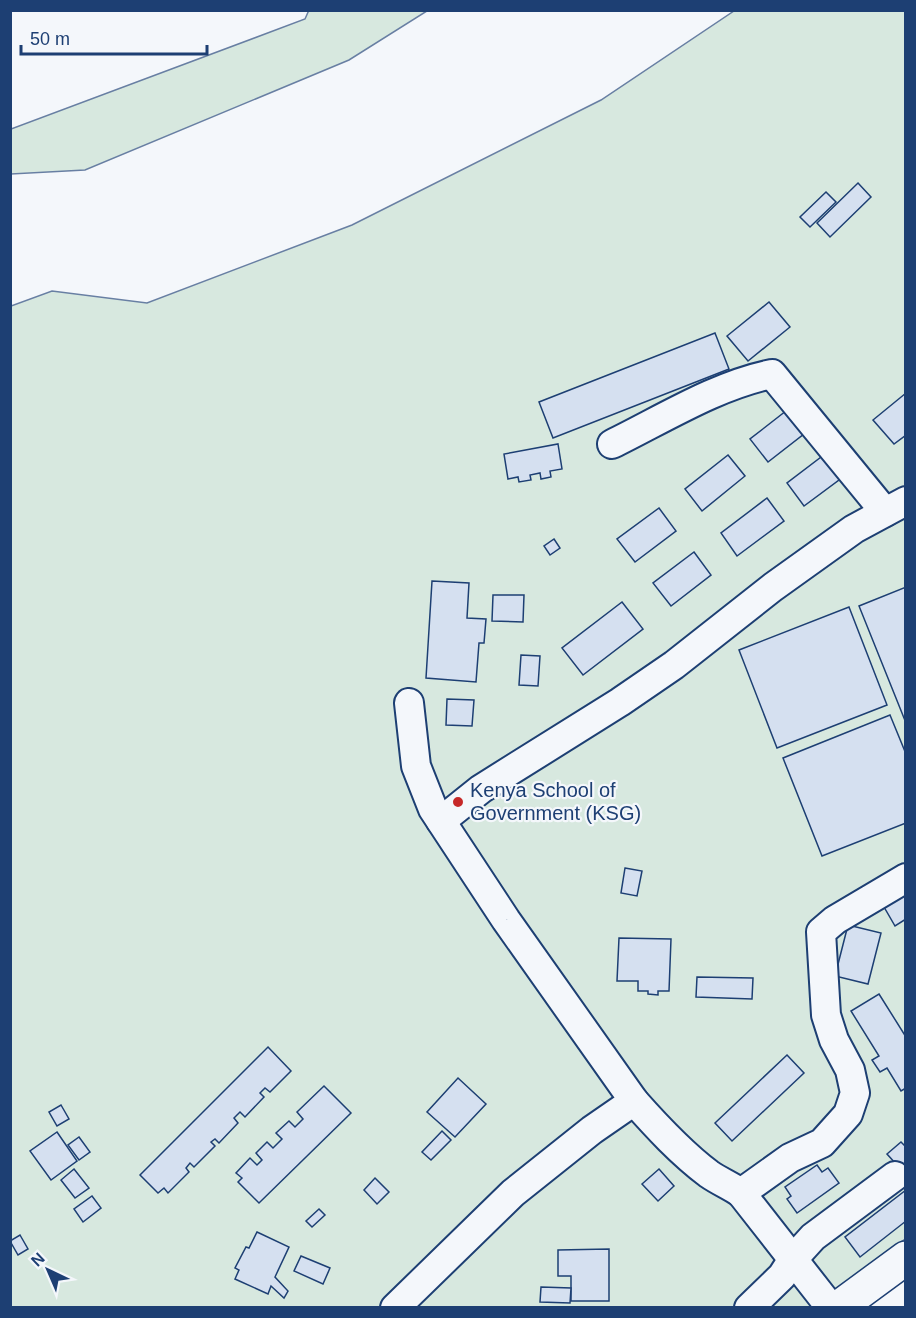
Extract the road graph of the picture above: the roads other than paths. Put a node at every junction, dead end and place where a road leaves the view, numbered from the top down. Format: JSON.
{"nodes":[{"id":1,"x":612,"y":444,"type":"dead end"},
{"id":2,"x":895,"y":507,"type":"edge"},
{"id":3,"x":408,"y":703,"type":"dead end"},
{"id":4,"x":441,"y":821,"type":"junction"},
{"id":5,"x":906,"y":878,"type":"edge"},
{"id":6,"x":634,"y":1101,"type":"junction"},
{"id":7,"x":895,"y":1176,"type":"dead end"},
{"id":8,"x":741,"y":1192,"type":"junction"},
{"id":9,"x":906,"y":1258,"type":"edge"},
{"id":10,"x":793,"y":1259,"type":"junction"},
{"id":11,"x":395,"y":1308,"type":"edge"},
{"id":12,"x":749,"y":1308,"type":"edge"},
{"id":13,"x":831,"y":1308,"type":"edge"},
{"id":14,"x":838,"y":1308,"type":"edge"}],
"edges":[{"from":1,"to":2,"type":"lane"},
{"from":2,"to":4,"type":"lane"},
{"from":3,"to":4,"type":"lane"},
{"from":4,"to":6,"type":"lane"},
{"from":5,"to":8,"type":"lane"},
{"from":6,"to":8,"type":"lane"},
{"from":6,"to":11,"type":"lane"},
{"from":7,"to":10,"type":"lane"},
{"from":8,"to":10,"type":"lane"},
{"from":9,"to":14,"type":"main road"},
{"from":10,"to":12,"type":"lane"},
{"from":10,"to":13,"type":"lane"}]}
